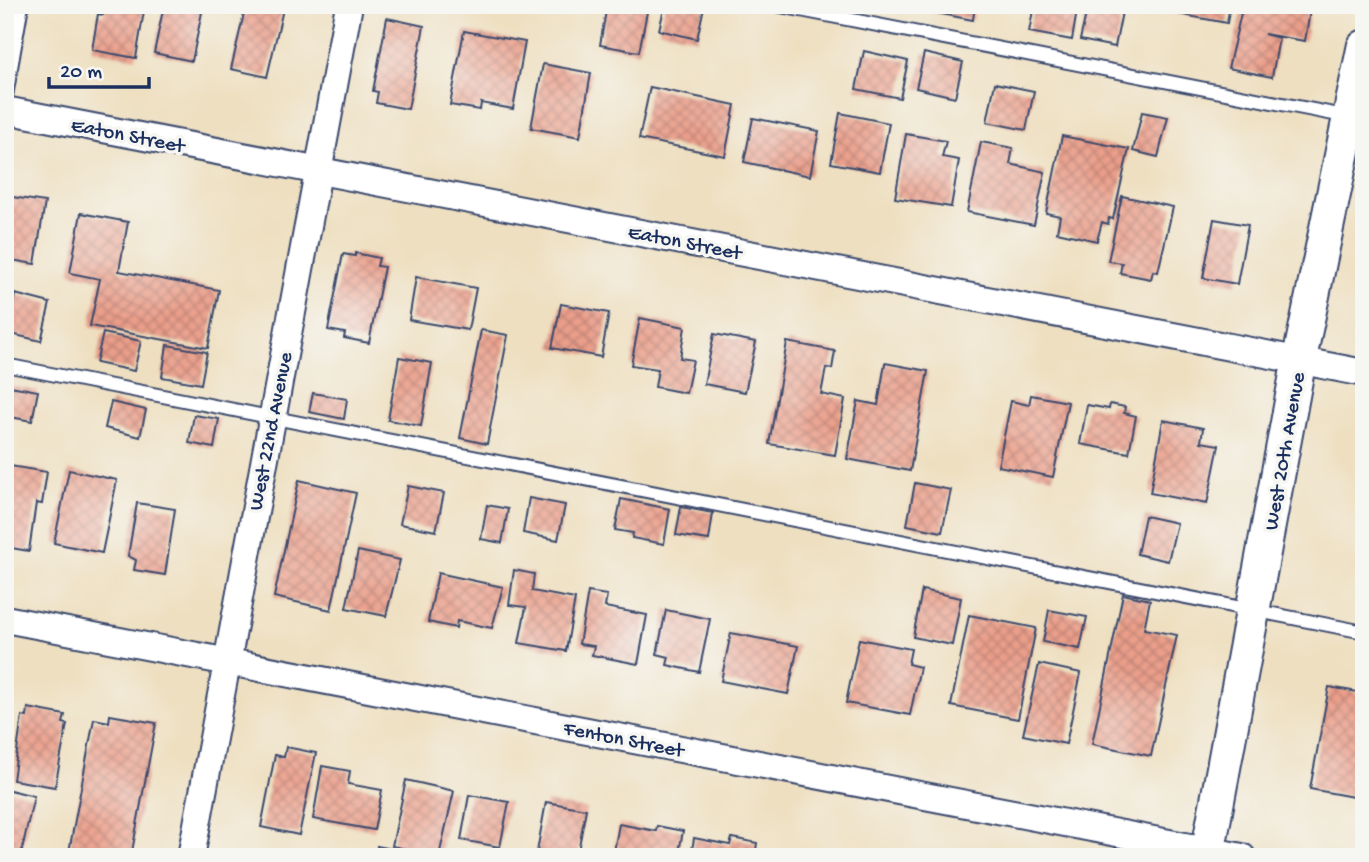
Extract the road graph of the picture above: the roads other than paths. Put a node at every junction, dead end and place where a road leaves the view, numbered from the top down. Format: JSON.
{"nodes":[{"id":1,"x":22,"y":5,"type":"edge"},
{"id":2,"x":349,"y":5,"type":"edge"},
{"id":3,"x":775,"y":5,"type":"edge"},
{"id":4,"x":1364,"y":47,"type":"edge"},
{"id":5,"x":1360,"y":84,"type":"edge"},
{"id":6,"x":5,"y":102,"type":"edge"},
{"id":7,"x":5,"y":110,"type":"edge"},
{"id":8,"x":1350,"y":117,"type":"junction"},
{"id":9,"x":317,"y":170,"type":"junction"},
{"id":10,"x":1300,"y":361,"type":"junction"},
{"id":11,"x":5,"y":365,"type":"edge"},
{"id":12,"x":1364,"y":373,"type":"edge"},
{"id":13,"x":272,"y":416,"type":"junction"},
{"id":14,"x":1253,"y":609,"type":"junction"},
{"id":15,"x":5,"y":619,"type":"edge"},
{"id":16,"x":1364,"y":632,"type":"edge"},
{"id":17,"x":226,"y":662,"type":"junction"},
{"id":18,"x":1208,"y":854,"type":"edge"},
{"id":19,"x":191,"y":857,"type":"edge"},
{"id":20,"x":1242,"y":857,"type":"edge"}],
"edges":[{"from":1,"to":6,"type":"lane"},
{"from":2,"to":9,"type":"street","name":"West 22nd Avenue"},
{"from":3,"to":8,"type":"lane"},
{"from":4,"to":5,"type":"street","name":"West 20th Avenue"},
{"from":5,"to":8,"type":"street","name":"West 20th Avenue"},
{"from":7,"to":9,"type":"street","name":"Eaton Street"},
{"from":8,"to":10,"type":"street","name":"West 20th Avenue"},
{"from":9,"to":10,"type":"street","name":"Eaton Street"},
{"from":9,"to":13,"type":"street","name":"West 22nd Avenue"},
{"from":10,"to":12,"type":"street","name":"Eaton Street"},
{"from":10,"to":14,"type":"street","name":"West 20th Avenue"},
{"from":11,"to":13,"type":"lane"},
{"from":13,"to":14,"type":"lane"},
{"from":13,"to":17,"type":"street","name":"West 22nd Avenue"},
{"from":14,"to":16,"type":"lane"},
{"from":14,"to":18,"type":"street","name":"West 20th Avenue"},
{"from":15,"to":17,"type":"street","name":"Fenton Street"},
{"from":17,"to":18,"type":"street","name":"Fenton Street"},
{"from":17,"to":19,"type":"street","name":"West 22nd Avenue"},
{"from":18,"to":20,"type":"street","name":"Fenton Street"}]}
